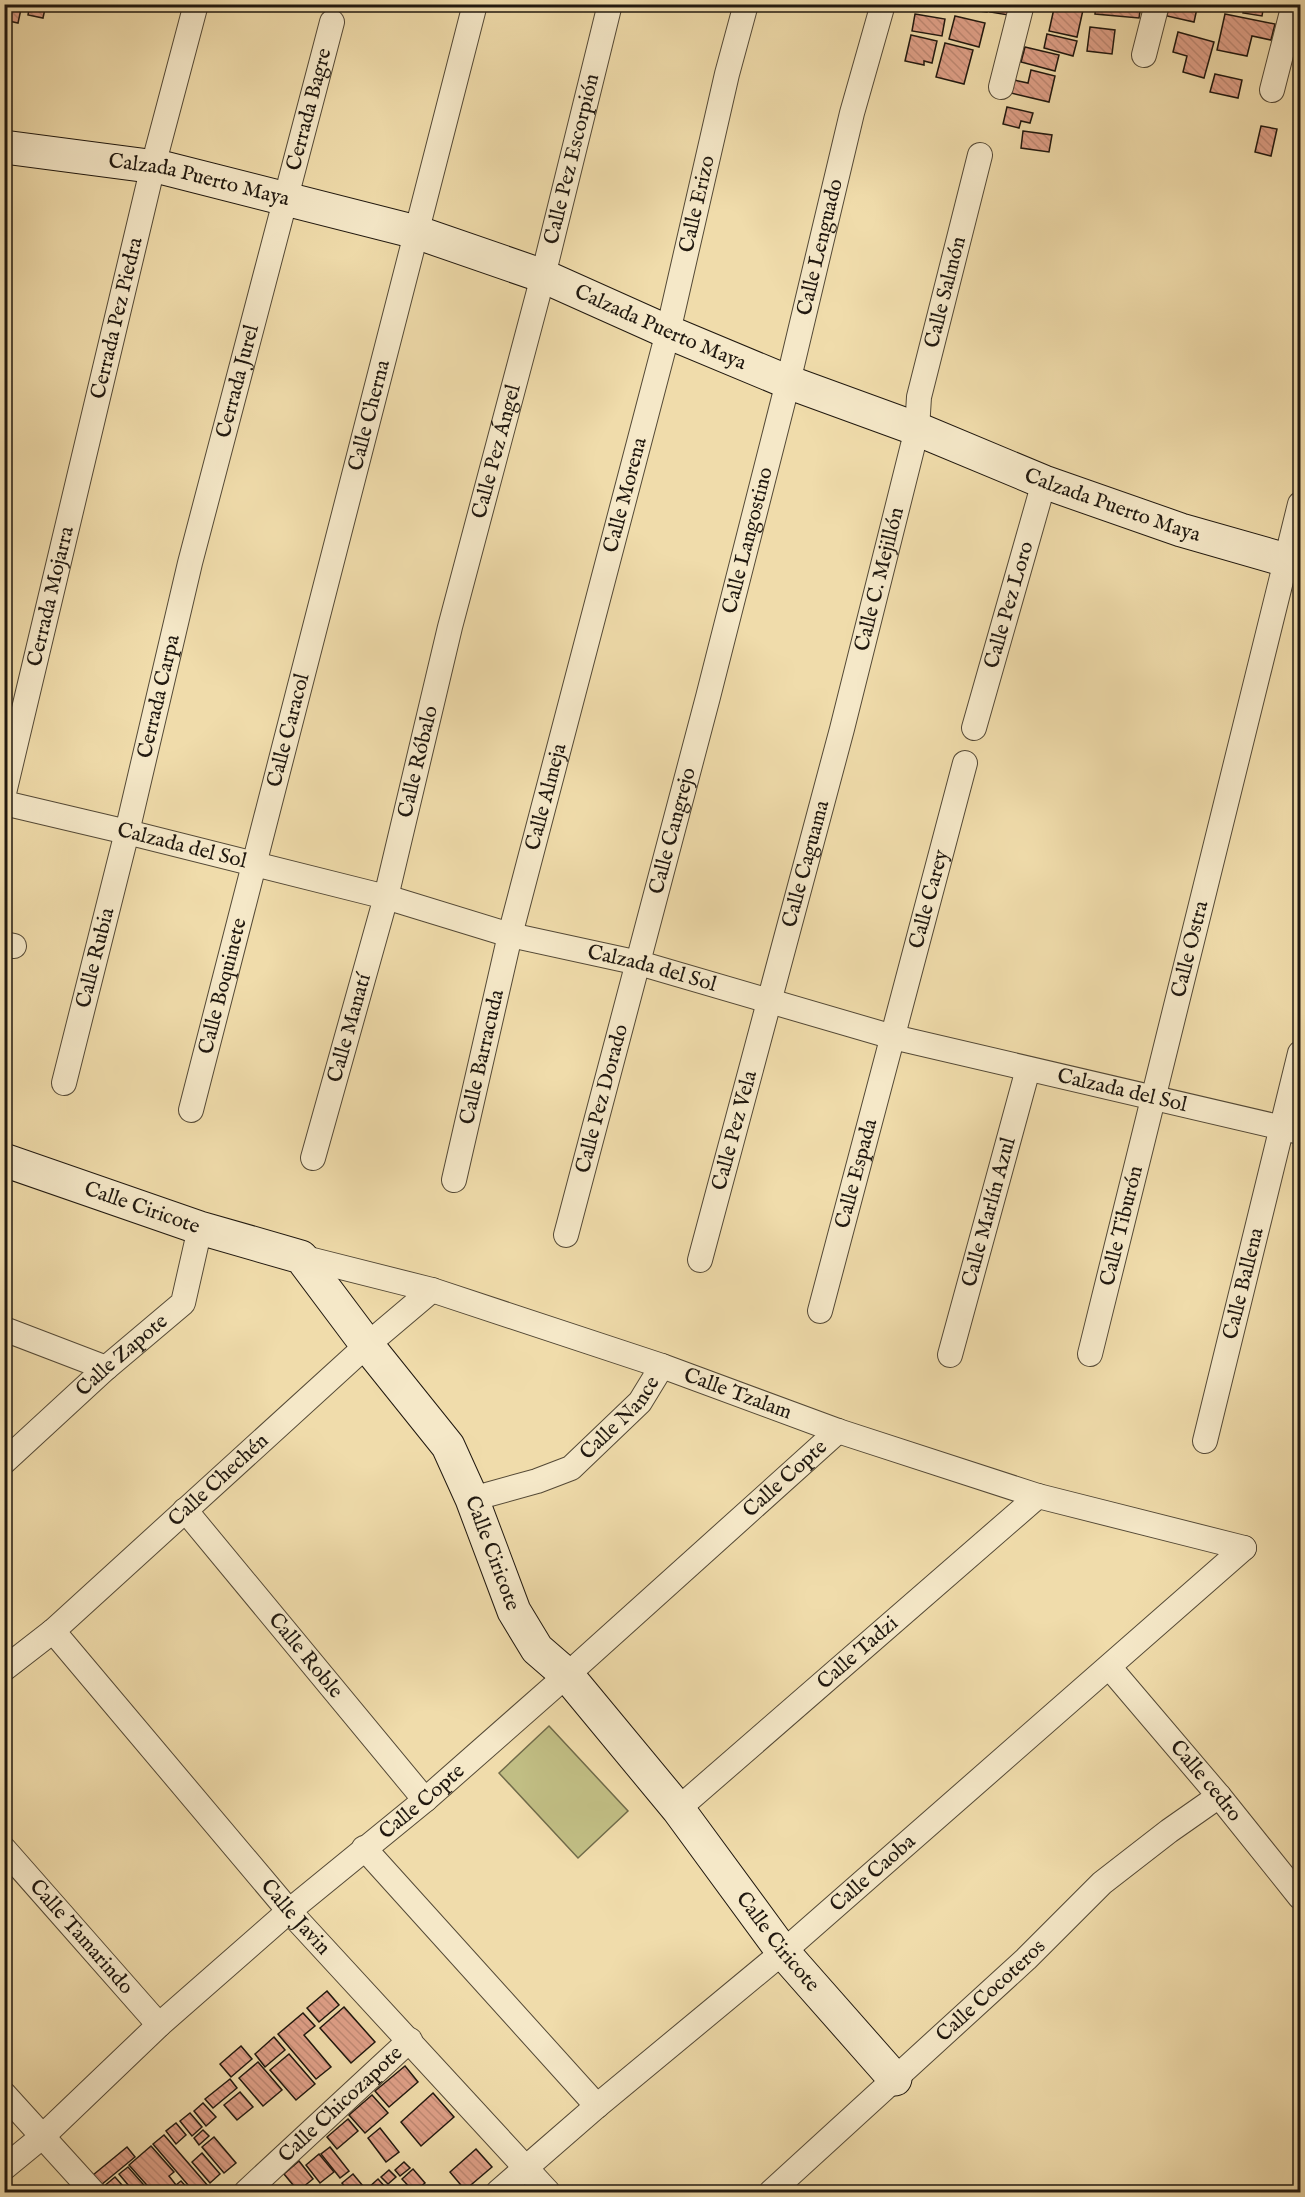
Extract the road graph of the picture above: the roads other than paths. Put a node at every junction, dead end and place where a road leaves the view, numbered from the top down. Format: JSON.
{"nodes":[{"id":1,"x":196,"y":4,"type":"edge"},
{"id":2,"x":475,"y":4,"type":"edge"},
{"id":3,"x":610,"y":4,"type":"edge"},
{"id":4,"x":746,"y":4,"type":"edge"},
{"id":5,"x":883,"y":4,"type":"edge"},
{"id":6,"x":1022,"y":4,"type":"edge"},
{"id":7,"x":1157,"y":4,"type":"edge"},
{"id":8,"x":1294,"y":4,"type":"edge"},
{"id":9,"x":332,"y":22,"type":"dead end"},
{"id":10,"x":1144,"y":55,"type":"dead end"},
{"id":11,"x":1001,"y":87,"type":"dead end"},
{"id":12,"x":1272,"y":90,"type":"dead end"},
{"id":13,"x":4,"y":147,"type":"edge"},
{"id":14,"x":980,"y":154,"type":"dead end"},
{"id":15,"x":153,"y":166,"type":"junction"},
{"id":16,"x":285,"y":198,"type":"junction"},
{"id":17,"x":416,"y":232,"type":"junction"},
{"id":18,"x":543,"y":276,"type":"junction"},
{"id":19,"x":668,"y":332,"type":"junction"},
{"id":20,"x":788,"y":382,"type":"junction"},
{"id":21,"x":917,"y":429,"type":"junction"},
{"id":22,"x":80,"y":470,"type":"joint"},
{"id":23,"x":1044,"y":482,"type":"junction"},
{"id":24,"x":1300,"y":504,"type":"edge"},
{"id":25,"x":1293,"y":561,"type":"edge"},
{"id":26,"x":190,"y":563,"type":"joint"},
{"id":27,"x":322,"y":597,"type":"joint"},
{"id":28,"x":450,"y":627,"type":"joint"},
{"id":29,"x":582,"y":658,"type":"joint"},
{"id":30,"x":708,"y":697,"type":"joint"},
{"id":31,"x":974,"y":728,"type":"dead end"},
{"id":32,"x":842,"y":729,"type":"joint"},
{"id":33,"x":965,"y":763,"type":"dead end"},
{"id":34,"x":4,"y":793,"type":"edge"},
{"id":35,"x":4,"y":804,"type":"edge"},
{"id":36,"x":127,"y":832,"type":"junction"},
{"id":37,"x":254,"y":865,"type":"junction"},
{"id":38,"x":386,"y":897,"type":"junction"},
{"id":39,"x":510,"y":935,"type":"junction"},
{"id":40,"x":639,"y":963,"type":"junction"},
{"id":41,"x":769,"y":1001,"type":"junction"},
{"id":42,"x":893,"y":1036,"type":"junction"},
{"id":43,"x":1300,"y":1053,"type":"edge"},
{"id":44,"x":1028,"y":1069,"type":"junction"},
{"id":45,"x":64,"y":1083,"type":"dead end"},
{"id":46,"x":1154,"y":1099,"type":"junction"},
{"id":47,"x":191,"y":1110,"type":"dead end"},
{"id":48,"x":1291,"y":1130,"type":"edge"},
{"id":49,"x":313,"y":1158,"type":"dead end"},
{"id":50,"x":4,"y":1160,"type":"edge"},
{"id":51,"x":454,"y":1180,"type":"dead end"},
{"id":52,"x":200,"y":1228,"type":"junction"},
{"id":53,"x":566,"y":1235,"type":"dead end"},
{"id":54,"x":301,"y":1257,"type":"junction"},
{"id":55,"x":700,"y":1260,"type":"dead end"},
{"id":56,"x":432,"y":1290,"type":"junction"},
{"id":57,"x":820,"y":1311,"type":"dead end"},
{"id":58,"x":4,"y":1329,"type":"edge"},
{"id":59,"x":366,"y":1345,"type":"junction"},
{"id":60,"x":1090,"y":1354,"type":"dead end"},
{"id":61,"x":950,"y":1355,"type":"dead end"},
{"id":62,"x":662,"y":1366,"type":"junction"},
{"id":63,"x":106,"y":1368,"type":"junction"},
{"id":64,"x":838,"y":1431,"type":"junction"},
{"id":65,"x":1204,"y":1441,"type":"dead end"},
{"id":66,"x":9,"y":1453,"type":"edge"},
{"id":67,"x":1038,"y":1496,"type":"junction"},
{"id":68,"x":472,"y":1499,"type":"junction"},
{"id":69,"x":185,"y":1510,"type":"junction"},
{"id":70,"x":1244,"y":1548,"type":"joint"},
{"id":71,"x":53,"y":1631,"type":"junction"},
{"id":72,"x":1110,"y":1668,"type":"junction"},
{"id":73,"x":4,"y":1669,"type":"edge"},
{"id":74,"x":567,"y":1676,"type":"junction"},
{"id":75,"x":1219,"y":1796,"type":"junction"},
{"id":76,"x":425,"y":1800,"type":"junction"},
{"id":77,"x":678,"y":1809,"type":"junction"},
{"id":78,"x":364,"y":1848,"type":"junction"},
{"id":79,"x":4,"y":1849,"type":"edge"},
{"id":80,"x":1300,"y":1897,"type":"edge"},
{"id":81,"x":289,"y":1911,"type":"junction"},
{"id":82,"x":783,"y":1952,"type":"junction"},
{"id":83,"x":159,"y":2025,"type":"junction"},
{"id":84,"x":410,"y":2040,"type":"junction"},
{"id":85,"x":895,"y":2079,"type":"junction"},
{"id":86,"x":4,"y":2094,"type":"edge"},
{"id":87,"x":597,"y":2106,"type":"junction"},
{"id":88,"x":43,"y":2136,"type":"junction"},
{"id":89,"x":526,"y":2167,"type":"junction"},
{"id":90,"x":4,"y":2168,"type":"edge"},
{"id":91,"x":93,"y":2193,"type":"edge"},
{"id":92,"x":246,"y":2193,"type":"edge"},
{"id":93,"x":498,"y":2193,"type":"edge"},
{"id":94,"x":548,"y":2193,"type":"edge"},
{"id":95,"x":771,"y":2193,"type":"edge"}],
"edges":[{"from":1,"to":15,"type":"street","name":"Cerrada Pez Piedra"},
{"from":2,"to":17,"type":"street","name":"Calle Cherna"},
{"from":3,"to":18,"type":"street","name":"Calle Pez Escorpión"},
{"from":4,"to":19,"type":"street","name":"Calle Erizo"},
{"from":5,"to":20,"type":"street","name":"Calle Lenguado"},
{"from":6,"to":11,"type":"street"},
{"from":7,"to":10,"type":"street"},
{"from":8,"to":12,"type":"street"},
{"from":9,"to":16,"type":"street","name":"Cerrada Bagre"},
{"from":13,"to":15,"type":"street","name":"Calzada Puerto Maya"},
{"from":14,"to":21,"type":"street","name":"Calle Salmón"},
{"from":15,"to":16,"type":"street","name":"Calzada Puerto Maya"},
{"from":15,"to":22,"type":"street","name":"Cerrada Pez Piedra"},
{"from":16,"to":17,"type":"street","name":"Calzada Puerto Maya"},
{"from":16,"to":26,"type":"street","name":"Cerrada Jurel"},
{"from":17,"to":18,"type":"street","name":"Calzada Puerto Maya"},
{"from":17,"to":27,"type":"street","name":"Calle Cherna"},
{"from":18,"to":19,"type":"street","name":"Calzada Puerto Maya"},
{"from":18,"to":28,"type":"street","name":"Calle Pez Ángel"},
{"from":19,"to":20,"type":"street","name":"Calzada Puerto Maya"},
{"from":19,"to":29,"type":"street","name":"Calle Morena"},
{"from":20,"to":21,"type":"street","name":"Calzada Puerto Maya"},
{"from":20,"to":30,"type":"street","name":"Calle Langostino"},
{"from":21,"to":23,"type":"street","name":"Calzada Puerto Maya"},
{"from":21,"to":32,"type":"street","name":"Calle C. Mejillón"},
{"from":22,"to":34,"type":"street","name":"Cerrada Mojarra"},
{"from":23,"to":25,"type":"street","name":"Calzada Puerto Maya"},
{"from":23,"to":31,"type":"street","name":"Calle Pez Loro"},
{"from":24,"to":25,"type":"street","name":"Calle Ostra"},
{"from":25,"to":46,"type":"street","name":"Calle Ostra"},
{"from":26,"to":36,"type":"street","name":"Cerrada Carpa"},
{"from":27,"to":37,"type":"street","name":"Calle Caracol"},
{"from":28,"to":38,"type":"street","name":"Calle Róbalo"},
{"from":29,"to":39,"type":"street","name":"Calle Almeja"},
{"from":30,"to":40,"type":"street","name":"Calle Cangrejo"},
{"from":32,"to":41,"type":"street","name":"Calle Caguama"},
{"from":33,"to":42,"type":"street","name":"Calle Carey"},
{"from":35,"to":36,"type":"street","name":"Calzada del Sol"},
{"from":36,"to":37,"type":"street","name":"Calzada del Sol"},
{"from":36,"to":45,"type":"street","name":"Calle Rubia"},
{"from":37,"to":38,"type":"street","name":"Calzada del Sol"},
{"from":37,"to":47,"type":"street","name":"Calle Boquinete"},
{"from":38,"to":39,"type":"street","name":"Calzada del Sol"},
{"from":38,"to":49,"type":"street","name":"Calle Manatí"},
{"from":39,"to":40,"type":"street","name":"Calzada del Sol"},
{"from":39,"to":51,"type":"street","name":"Calle Barracuda"},
{"from":40,"to":41,"type":"street","name":"Calzada del Sol"},
{"from":40,"to":53,"type":"street","name":"Calle Pez Dorado"},
{"from":41,"to":42,"type":"street","name":"Calzada del Sol"},
{"from":41,"to":55,"type":"street","name":"Calle Pez Vela"},
{"from":42,"to":44,"type":"street","name":"Calzada del Sol"},
{"from":42,"to":57,"type":"street","name":"Calle Espada"},
{"from":43,"to":48,"type":"street","name":"Calle Ballena"},
{"from":44,"to":46,"type":"street","name":"Calzada del Sol"},
{"from":44,"to":61,"type":"street","name":"Calle Marlín Azul"},
{"from":46,"to":48,"type":"street","name":"Calzada del Sol"},
{"from":46,"to":60,"type":"street","name":"Calle Tiburón"},
{"from":48,"to":65,"type":"street","name":"Calle Ballena"},
{"from":50,"to":52,"type":"street","name":"Calle Ciricote"},
{"from":52,"to":54,"type":"street","name":"Calle Ciricote"},
{"from":52,"to":63,"type":"street","name":"Calle Zapote"},
{"from":54,"to":56,"type":"street","name":"Calle Tzalam"},
{"from":54,"to":59,"type":"street","name":"Calle Ciricote"},
{"from":56,"to":59,"type":"street","name":"Calle Chechén"},
{"from":56,"to":62,"type":"street","name":"Calle Tzalam"},
{"from":58,"to":63,"type":"street"},
{"from":59,"to":68,"type":"street","name":"Calle Ciricote"},
{"from":59,"to":69,"type":"street","name":"Calle Chechén"},
{"from":62,"to":64,"type":"street","name":"Calle Tzalam"},
{"from":62,"to":68,"type":"street","name":"Calle Nance"},
{"from":63,"to":66,"type":"street","name":"Calle Zapote"},
{"from":64,"to":67,"type":"street","name":"Calle Tzalam"},
{"from":64,"to":74,"type":"street","name":"Calle Copte"},
{"from":67,"to":70,"type":"street","name":"Calle Tzalam"},
{"from":67,"to":77,"type":"street","name":"Calle Tadzi"},
{"from":68,"to":74,"type":"street","name":"Calle Ciricote"},
{"from":69,"to":71,"type":"street","name":"Calle Chechén"},
{"from":69,"to":76,"type":"street","name":"Calle Roble"},
{"from":70,"to":72,"type":"street","name":"Calle Caoba"},
{"from":71,"to":73,"type":"street","name":"Calle Chechén"},
{"from":71,"to":81,"type":"street","name":"Calle Javin"},
{"from":72,"to":75,"type":"street","name":"Calle cedro"},
{"from":72,"to":82,"type":"street","name":"Calle Caoba"},
{"from":74,"to":76,"type":"street","name":"Calle Copte"},
{"from":74,"to":77,"type":"street","name":"Calle Ciricote"},
{"from":75,"to":80,"type":"street","name":"Calle cedro"},
{"from":75,"to":85,"type":"street","name":"Calle Cocoteros"},
{"from":76,"to":78,"type":"street","name":"Calle Copte"},
{"from":77,"to":82,"type":"street","name":"Calle Ciricote"},
{"from":78,"to":81,"type":"street","name":"Calle Copte"},
{"from":78,"to":87,"type":"street"},
{"from":79,"to":83,"type":"street","name":"Calle Tamarindo"},
{"from":81,"to":83,"type":"street","name":"Calle Copte"},
{"from":81,"to":84,"type":"street","name":"Calle Javin"},
{"from":82,"to":85,"type":"street","name":"Calle Ciricote"},
{"from":82,"to":87,"type":"street","name":"Calle Caoba"},
{"from":83,"to":88,"type":"street","name":"Calle Copte"},
{"from":84,"to":89,"type":"street","name":"Calle Javin"},
{"from":84,"to":92,"type":"street","name":"Calle Chicozapote"},
{"from":85,"to":95,"type":"street","name":"Calle Cocoteros"},
{"from":86,"to":88,"type":"street"},
{"from":87,"to":89,"type":"street","name":"Calle Caoba"},
{"from":88,"to":90,"type":"street","name":"Calle Copte"},
{"from":88,"to":91,"type":"street"},
{"from":89,"to":93,"type":"street","name":"Calle Caoba"},
{"from":89,"to":94,"type":"street","name":"Calle Javin"}]}
